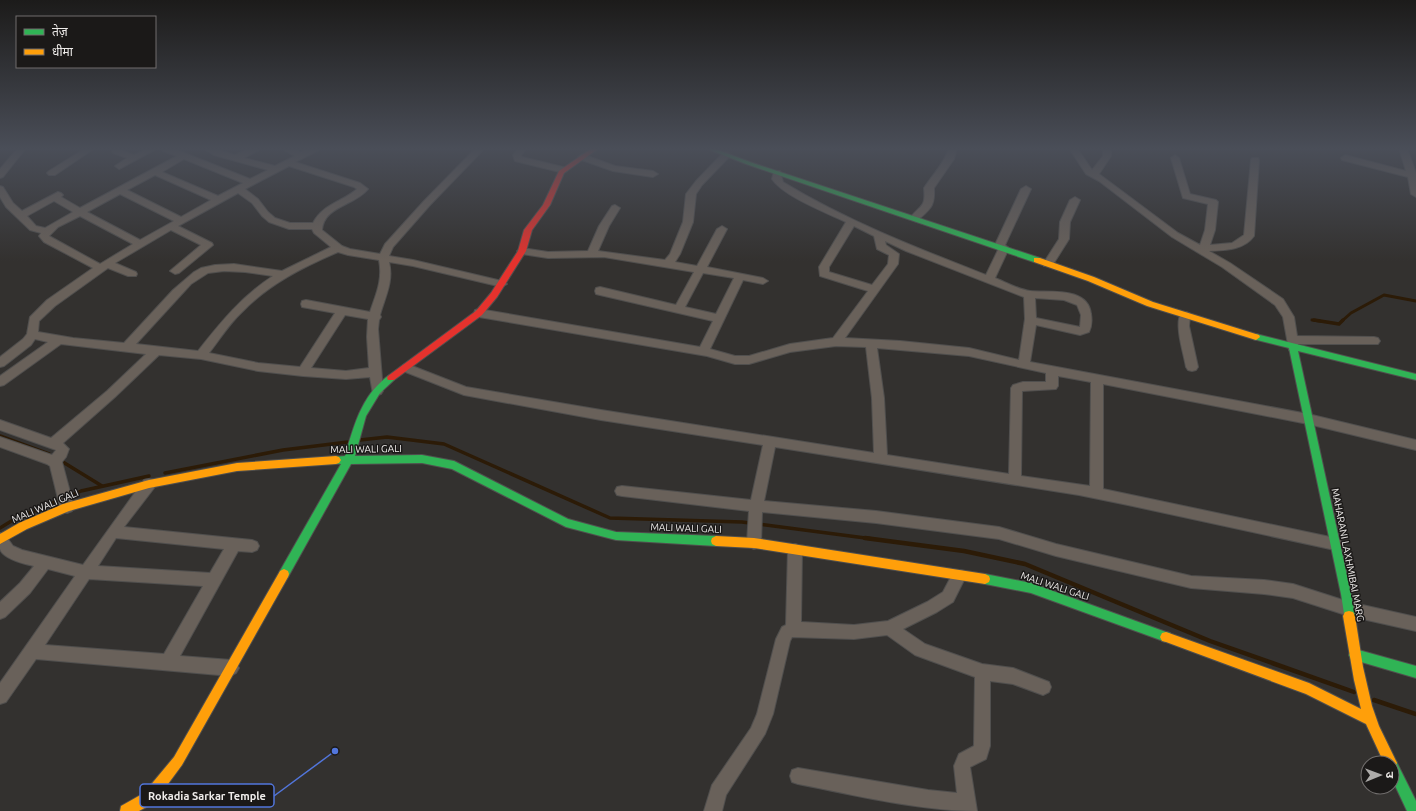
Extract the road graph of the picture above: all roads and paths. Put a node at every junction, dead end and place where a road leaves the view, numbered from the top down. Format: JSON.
{"nodes":[{"id":1,"x":130,"y":186,"type":"edge"},
{"id":2,"x":186,"y":186,"type":"edge"},
{"id":3,"x":245,"y":186,"type":"edge"},
{"id":4,"x":358,"y":186,"type":"edge"},
{"id":5,"x":444,"y":186,"type":"edge"},
{"id":6,"x":554,"y":186,"type":"edge"},
{"id":7,"x":697,"y":186,"type":"edge"},
{"id":8,"x":783,"y":186,"type":"edge"},
{"id":9,"x":816,"y":186,"type":"edge"},
{"id":10,"x":931,"y":186,"type":"edge"},
{"id":11,"x":1110,"y":186,"type":"edge"},
{"id":12,"x":1183,"y":186,"type":"edge"},
{"id":13,"x":1253,"y":186,"type":"edge"},
{"id":14,"x":0,"y":189,"type":"edge"},
{"id":15,"x":239,"y":189,"type":"junction"},
{"id":16,"x":1026,"y":189,"type":"dead end"},
{"id":17,"x":121,"y":191,"type":"junction"},
{"id":18,"x":218,"y":200,"type":"junction"},
{"id":19,"x":1075,"y":200,"type":"dead end"},
{"id":20,"x":615,"y":208,"type":"dead end"},
{"id":21,"x":80,"y":212,"type":"junction"},
{"id":22,"x":21,"y":215,"type":"junction"},
{"id":23,"x":915,"y":218,"type":"junction"},
{"id":24,"x":182,"y":221,"type":"junction"},
{"id":25,"x":851,"y":222,"type":"junction"},
{"id":26,"x":316,"y":226,"type":"junction"},
{"id":27,"x":172,"y":227,"type":"junction"},
{"id":28,"x":722,"y":229,"type":"dead end"},
{"id":29,"x":47,"y":231,"type":"junction"},
{"id":30,"x":879,"y":234,"type":"junction"},
{"id":31,"x":140,"y":244,"type":"junction"},
{"id":32,"x":1002,"y":247,"type":"junction"},
{"id":33,"x":338,"y":248,"type":"junction"},
{"id":34,"x":1204,"y":250,"type":"junction"},
{"id":35,"x":522,"y":251,"type":"junction"},
{"id":36,"x":592,"y":254,"type":"junction"},
{"id":37,"x":384,"y":257,"type":"junction"},
{"id":38,"x":668,"y":264,"type":"junction"},
{"id":39,"x":1048,"y":264,"type":"junction"},
{"id":40,"x":104,"y":266,"type":"junction"},
{"id":41,"x":701,"y":268,"type":"junction"},
{"id":42,"x":174,"y":270,"type":"dead end"},
{"id":43,"x":132,"y":274,"type":"dead end"},
{"id":44,"x":284,"y":275,"type":"junction"},
{"id":45,"x":740,"y":276,"type":"junction"},
{"id":46,"x":989,"y":280,"type":"junction"},
{"id":47,"x":763,"y":281,"type":"dead end"},
{"id":48,"x":502,"y":284,"type":"junction"},
{"id":49,"x":875,"y":289,"type":"junction"},
{"id":50,"x":600,"y":291,"type":"dead end"},
{"id":51,"x":1029,"y":295,"type":"junction"},
{"id":52,"x":306,"y":304,"type":"dead end"},
{"id":53,"x":679,"y":309,"type":"junction"},
{"id":54,"x":342,"y":310,"type":"junction"},
{"id":55,"x":479,"y":313,"type":"junction"},
{"id":56,"x":1185,"y":316,"type":"junction"},
{"id":57,"x":376,"y":317,"type":"junction"},
{"id":58,"x":719,"y":319,"type":"junction"},
{"id":59,"x":1030,"y":320,"type":"junction"},
{"id":60,"x":32,"y":335,"type":"junction"},
{"id":61,"x":58,"y":340,"type":"junction"},
{"id":62,"x":1374,"y":341,"type":"dead end"},
{"id":63,"x":836,"y":342,"type":"junction"},
{"id":64,"x":1292,"y":343,"type":"junction"},
{"id":65,"x":871,"y":344,"type":"junction"},
{"id":66,"x":127,"y":347,"type":"junction"},
{"id":67,"x":157,"y":350,"type":"junction"},
{"id":68,"x":703,"y":352,"type":"junction"},
{"id":69,"x":201,"y":355,"type":"junction"},
{"id":70,"x":0,"y":363,"type":"edge"},
{"id":71,"x":1024,"y":365,"type":"junction"},
{"id":72,"x":1192,"y":367,"type":"dead end"},
{"id":73,"x":407,"y":368,"type":"junction"},
{"id":74,"x":1052,"y":370,"type":"junction"},
{"id":75,"x":303,"y":372,"type":"junction"},
{"id":76,"x":376,"y":372,"type":"junction"},
{"id":77,"x":1416,"y":377,"type":"edge"},
{"id":78,"x":1097,"y":379,"type":"junction"},
{"id":79,"x":0,"y":382,"type":"edge"},
{"id":80,"x":377,"y":391,"type":"junction"},
{"id":81,"x":1308,"y":419,"type":"junction"},
{"id":82,"x":0,"y":425,"type":"edge"},
{"id":83,"x":770,"y":441,"type":"junction"},
{"id":84,"x":0,"y":442,"type":"edge"},
{"id":85,"x":1416,"y":445,"type":"edge"},
{"id":86,"x":56,"y":455,"type":"junction"},
{"id":87,"x":349,"y":459,"type":"junction"},
{"id":88,"x":881,"y":459,"type":"junction"},
{"id":89,"x":1015,"y":480,"type":"junction"},
{"id":90,"x":149,"y":484,"type":"junction"},
{"id":91,"x":622,"y":491,"type":"dead end"},
{"id":92,"x":1096,"y":493,"type":"junction"},
{"id":93,"x":66,"y":504,"type":"junction"},
{"id":94,"x":754,"y":524,"type":"junction"},
{"id":95,"x":113,"y":532,"type":"junction"},
{"id":96,"x":0,"y":539,"type":"edge"},
{"id":97,"x":234,"y":544,"type":"junction"},
{"id":98,"x":1335,"y":544,"type":"junction"},
{"id":99,"x":252,"y":546,"type":"dead end"},
{"id":100,"x":795,"y":550,"type":"junction"},
{"id":101,"x":45,"y":563,"type":"junction"},
{"id":102,"x":86,"y":572,"type":"junction"},
{"id":103,"x":959,"y":576,"type":"junction"},
{"id":104,"x":215,"y":580,"type":"junction"},
{"id":105,"x":1349,"y":609,"type":"junction"},
{"id":106,"x":0,"y":612,"type":"edge"},
{"id":107,"x":1416,"y":624,"type":"edge"},
{"id":108,"x":889,"y":628,"type":"junction"},
{"id":109,"x":793,"y":629,"type":"junction"},
{"id":110,"x":32,"y":651,"type":"junction"},
{"id":111,"x":1355,"y":655,"type":"junction"},
{"id":112,"x":168,"y":662,"type":"junction"},
{"id":113,"x":231,"y":668,"type":"junction"},
{"id":114,"x":982,"y":672,"type":"junction"},
{"id":115,"x":1416,"y":672,"type":"edge"},
{"id":116,"x":1043,"y":687,"type":"dead end"},
{"id":117,"x":0,"y":696,"type":"edge"},
{"id":118,"x":1370,"y":720,"type":"junction"},
{"id":119,"x":1388,"y":755,"type":"edge"},
{"id":120,"x":798,"y":776,"type":"dead end"},
{"id":121,"x":1400,"y":781,"type":"edge"},
{"id":122,"x":146,"y":805,"type":"edge"},
{"id":123,"x":968,"y":806,"type":"edge"},
{"id":124,"x":126,"y":811,"type":"edge"},
{"id":125,"x":713,"y":811,"type":"edge"},
{"id":126,"x":1414,"y":811,"type":"edge"}],
"edges":[{"from":1,"to":17,"type":"street"},
{"from":2,"to":18,"type":"street"},
{"from":3,"to":15,"type":"street"},
{"from":4,"to":26,"type":"street"},
{"from":5,"to":37,"type":"street"},
{"from":6,"to":35,"type":"street"},
{"from":7,"to":38,"type":"street"},
{"from":8,"to":25,"type":"street"},
{"from":9,"to":23,"type":"street"},
{"from":10,"to":23,"type":"street"},
{"from":11,"to":34,"type":"street"},
{"from":12,"to":34,"type":"street"},
{"from":13,"to":34,"type":"street"},
{"from":14,"to":22,"type":"street"},
{"from":15,"to":18,"type":"street"},
{"from":15,"to":26,"type":"street"},
{"from":16,"to":32,"type":"street"},
{"from":17,"to":21,"type":"street"},
{"from":17,"to":24,"type":"street"},
{"from":18,"to":24,"type":"street"},
{"from":19,"to":39,"type":"street"},
{"from":20,"to":36,"type":"street"},
{"from":21,"to":22,"type":"street"},
{"from":21,"to":29,"type":"street"},
{"from":21,"to":31,"type":"street"},
{"from":22,"to":29,"type":"street"},
{"from":23,"to":32,"type":"street"},
{"from":24,"to":27,"type":"street"},
{"from":25,"to":30,"type":"street"},
{"from":25,"to":49,"type":"street"},
{"from":26,"to":33,"type":"street"},
{"from":27,"to":31,"type":"street"},
{"from":27,"to":42,"type":"street"},
{"from":28,"to":41,"type":"street"},
{"from":29,"to":40,"type":"street"},
{"from":30,"to":46,"type":"street"},
{"from":30,"to":49,"type":"street"},
{"from":31,"to":40,"type":"street"},
{"from":32,"to":39,"type":"street"},
{"from":32,"to":46,"type":"street"},
{"from":33,"to":37,"type":"street"},
{"from":33,"to":44,"type":"street"},
{"from":34,"to":64,"type":"street"},
{"from":35,"to":36,"type":"street"},
{"from":35,"to":48,"type":"street"},
{"from":36,"to":38,"type":"street"},
{"from":37,"to":48,"type":"street"},
{"from":37,"to":57,"type":"street"},
{"from":38,"to":41,"type":"street"},
{"from":39,"to":56,"type":"street"},
{"from":40,"to":43,"type":"street"},
{"from":40,"to":60,"type":"street"},
{"from":41,"to":45,"type":"street"},
{"from":41,"to":53,"type":"street"},
{"from":44,"to":66,"type":"street"},
{"from":44,"to":69,"type":"street"},
{"from":45,"to":47,"type":"street"},
{"from":45,"to":58,"type":"street"},
{"from":46,"to":51,"type":"street"},
{"from":48,"to":55,"type":"street"},
{"from":49,"to":63,"type":"street"},
{"from":50,"to":53,"type":"street"},
{"from":51,"to":59,"type":"street"},
{"from":51,"to":59,"type":"street"},
{"from":52,"to":54,"type":"street"},
{"from":53,"to":58,"type":"street"},
{"from":54,"to":57,"type":"street"},
{"from":54,"to":75,"type":"street"},
{"from":55,"to":68,"type":"street"},
{"from":55,"to":73,"type":"street"},
{"from":56,"to":64,"type":"street"},
{"from":56,"to":72,"type":"street"},
{"from":57,"to":76,"type":"street"},
{"from":58,"to":68,"type":"street"},
{"from":59,"to":71,"type":"street"},
{"from":60,"to":61,"type":"street"},
{"from":60,"to":70,"type":"street"},
{"from":61,"to":66,"type":"street"},
{"from":61,"to":79,"type":"street"},
{"from":62,"to":64,"type":"street"},
{"from":63,"to":65,"type":"street"},
{"from":63,"to":68,"type":"street"},
{"from":64,"to":77,"type":"street"},
{"from":64,"to":81,"type":"street","name":"MAHARANI LAXHMIBAI MARG"},
{"from":65,"to":71,"type":"street"},
{"from":65,"to":88,"type":"street"},
{"from":66,"to":67,"type":"street"},
{"from":67,"to":69,"type":"street"},
{"from":67,"to":86,"type":"street"},
{"from":69,"to":75,"type":"street"},
{"from":71,"to":74,"type":"street"},
{"from":73,"to":80,"type":"street"},
{"from":73,"to":83,"type":"street"},
{"from":74,"to":78,"type":"street"},
{"from":74,"to":89,"type":"street"},
{"from":75,"to":76,"type":"street"},
{"from":76,"to":80,"type":"street"},
{"from":78,"to":81,"type":"street"},
{"from":78,"to":92,"type":"street"},
{"from":80,"to":87,"type":"street"},
{"from":81,"to":85,"type":"street"},
{"from":81,"to":98,"type":"street","name":"MAHARANI LAXHMIBAI MARG"},
{"from":82,"to":86,"type":"street"},
{"from":83,"to":88,"type":"street"},
{"from":83,"to":94,"type":"street"},
{"from":84,"to":86,"type":"street"},
{"from":86,"to":93,"type":"street"},
{"from":87,"to":90,"type":"street","name":"MALI WALI GALI"},
{"from":87,"to":94,"type":"street","name":"MALI WALI GALI"},
{"from":87,"to":113,"type":"street"},
{"from":88,"to":89,"type":"street"},
{"from":89,"to":92,"type":"street"},
{"from":90,"to":93,"type":"street","name":"MALI WALI GALI"},
{"from":90,"to":95,"type":"street"},
{"from":91,"to":94,"type":"street"},
{"from":92,"to":98,"type":"street"},
{"from":93,"to":96,"type":"street","name":"MALI WALI GALI"},
{"from":94,"to":100,"type":"street","name":"MALI WALI GALI"},
{"from":94,"to":105,"type":"street"},
{"from":95,"to":97,"type":"street"},
{"from":95,"to":102,"type":"street"},
{"from":96,"to":101,"type":"street"},
{"from":97,"to":99,"type":"street"},
{"from":97,"to":104,"type":"street"},
{"from":98,"to":105,"type":"street","name":"MAHARANI LAXHMIBAI MARG"},
{"from":100,"to":103,"type":"street","name":"MALI WALI GALI"},
{"from":100,"to":109,"type":"street"},
{"from":101,"to":102,"type":"street"},
{"from":101,"to":106,"type":"street"},
{"from":102,"to":104,"type":"street"},
{"from":102,"to":110,"type":"street"},
{"from":103,"to":108,"type":"street"},
{"from":103,"to":118,"type":"street","name":"MALI WALI GALI"},
{"from":104,"to":112,"type":"street"},
{"from":105,"to":107,"type":"street"},
{"from":105,"to":111,"type":"street","name":"MAHARANI LAXHMIBAI MARG"},
{"from":108,"to":109,"type":"street"},
{"from":108,"to":114,"type":"street"},
{"from":109,"to":125,"type":"street"},
{"from":110,"to":112,"type":"street"},
{"from":110,"to":117,"type":"street"},
{"from":111,"to":115,"type":"street"},
{"from":111,"to":118,"type":"street","name":"MAHARANI LAXHMIBAI MARG"},
{"from":112,"to":113,"type":"street"},
{"from":113,"to":122,"type":"street"},
{"from":114,"to":116,"type":"street"},
{"from":114,"to":123,"type":"street"},
{"from":118,"to":119,"type":"street","name":"MAHARANI LAXHMIBAI MARG"},
{"from":120,"to":123,"type":"street"},
{"from":121,"to":126,"type":"street","name":"MAHARANI LAXHMIBAI MARG"},
{"from":122,"to":124,"type":"street"}]}
